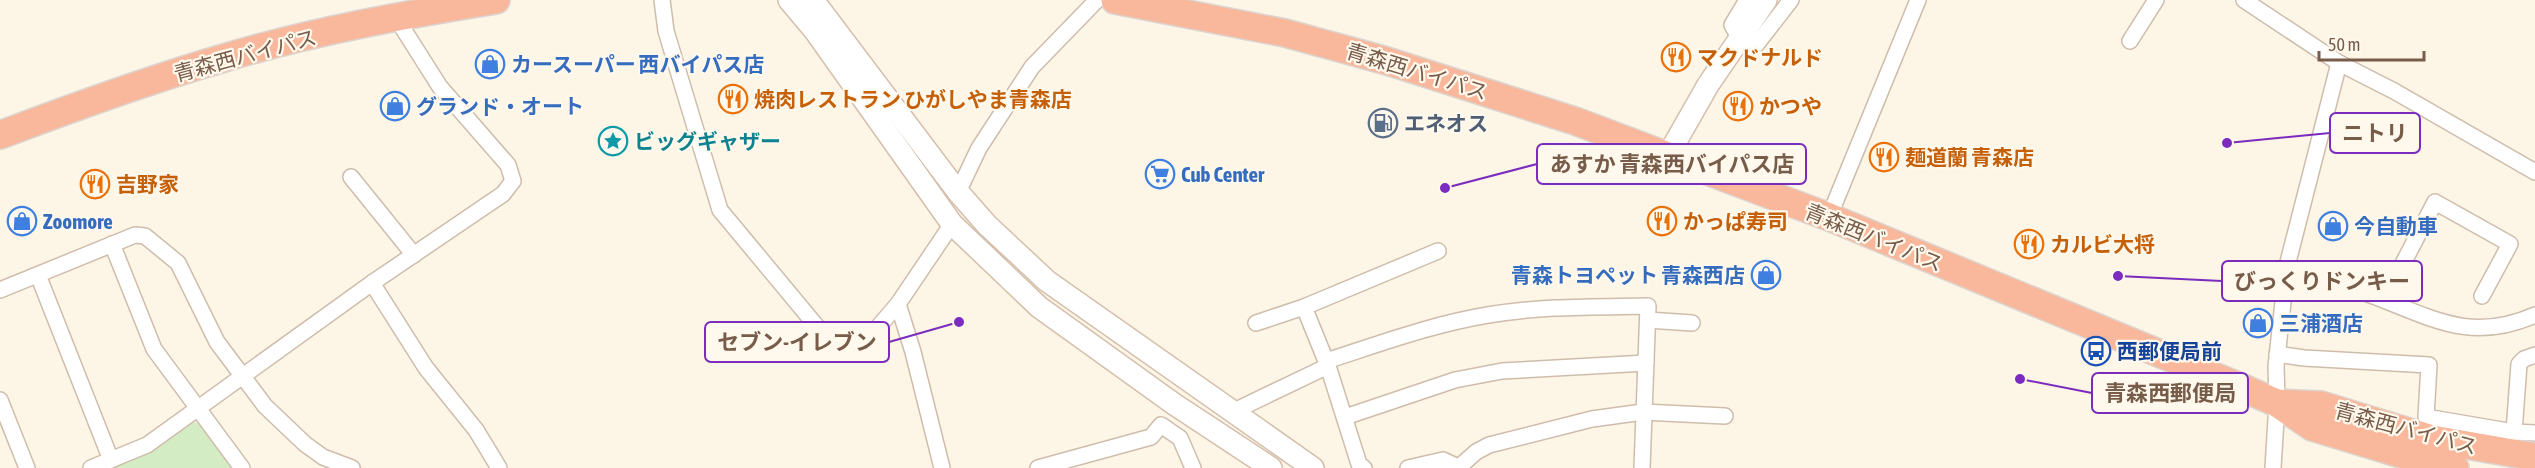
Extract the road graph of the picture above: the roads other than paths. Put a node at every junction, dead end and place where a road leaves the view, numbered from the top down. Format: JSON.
{"nodes":[{"id":1,"x":496,"y":0,"type":"edge"},
{"id":2,"x":662,"y":0,"type":"edge"},
{"id":3,"x":789,"y":0,"type":"edge"},
{"id":4,"x":813,"y":0,"type":"edge"},
{"id":5,"x":1097,"y":0,"type":"edge"},
{"id":6,"x":1115,"y":0,"type":"edge"},
{"id":7,"x":1747,"y":0,"type":"edge"},
{"id":8,"x":1767,"y":0,"type":"edge"},
{"id":9,"x":1791,"y":0,"type":"edge"},
{"id":10,"x":1918,"y":0,"type":"edge"},
{"id":11,"x":2156,"y":0,"type":"edge"},
{"id":12,"x":2244,"y":0,"type":"edge"},
{"id":13,"x":395,"y":16,"type":"junction"},
{"id":14,"x":1740,"y":39,"type":"junction"},
{"id":15,"x":2130,"y":41,"type":"dead end"},
{"id":16,"x":2339,"y":63,"type":"junction"},
{"id":17,"x":0,"y":135,"type":"edge"},
{"id":18,"x":1667,"y":157,"type":"junction"},
{"id":19,"x":2535,"y":172,"type":"edge"},
{"id":20,"x":351,"y":177,"type":"dead end"},
{"id":21,"x":958,"y":192,"type":"junction"},
{"id":22,"x":1829,"y":217,"type":"junction"},
{"id":23,"x":952,"y":224,"type":"junction"},
{"id":24,"x":112,"y":244,"type":"junction"},
{"id":25,"x":1438,"y":251,"type":"dead end"},
{"id":26,"x":414,"y":255,"type":"junction"},
{"id":27,"x":2288,"y":266,"type":"junction"},
{"id":28,"x":38,"y":275,"type":"junction"},
{"id":29,"x":372,"y":282,"type":"junction"},
{"id":30,"x":0,"y":290,"type":"edge"},
{"id":31,"x":2482,"y":296,"type":"dead end"},
{"id":32,"x":2384,"y":300,"type":"junction"},
{"id":33,"x":898,"y":304,"type":"junction"},
{"id":34,"x":1304,"y":307,"type":"junction"},
{"id":35,"x":2535,"y":315,"type":"edge"},
{"id":36,"x":1648,"y":320,"type":"junction"},
{"id":37,"x":1256,"y":323,"type":"dead end"},
{"id":38,"x":1692,"y":323,"type":"dead end"},
{"id":39,"x":2277,"y":354,"type":"junction"},
{"id":40,"x":2535,"y":355,"type":"edge"},
{"id":41,"x":1646,"y":363,"type":"junction"},
{"id":42,"x":1327,"y":364,"type":"junction"},
{"id":43,"x":242,"y":375,"type":"junction"},
{"id":44,"x":0,"y":400,"type":"edge"},
{"id":45,"x":2277,"y":403,"type":"junction"},
{"id":46,"x":1174,"y":404,"type":"junction"},
{"id":47,"x":197,"y":409,"type":"junction"},
{"id":48,"x":1232,"y":412,"type":"junction"},
{"id":49,"x":1643,"y":412,"type":"junction"},
{"id":50,"x":1725,"y":416,"type":"dead end"},
{"id":51,"x":1345,"y":417,"type":"junction"},
{"id":52,"x":1161,"y":425,"type":"junction"},
{"id":53,"x":2514,"y":432,"type":"junction"},
{"id":54,"x":2535,"y":433,"type":"edge"},
{"id":55,"x":2535,"y":457,"type":"edge"},
{"id":56,"x":111,"y":460,"type":"junction"},
{"id":57,"x":27,"y":468,"type":"edge"},
{"id":58,"x":91,"y":468,"type":"edge"},
{"id":59,"x":242,"y":468,"type":"edge"},
{"id":60,"x":352,"y":468,"type":"edge"},
{"id":61,"x":499,"y":468,"type":"edge"},
{"id":62,"x":942,"y":468,"type":"edge"},
{"id":63,"x":1038,"y":468,"type":"edge"},
{"id":64,"x":1193,"y":468,"type":"edge"},
{"id":65,"x":1271,"y":468,"type":"edge"},
{"id":66,"x":1313,"y":468,"type":"edge"},
{"id":67,"x":1364,"y":468,"type":"edge"},
{"id":68,"x":1408,"y":468,"type":"edge"},
{"id":69,"x":1459,"y":468,"type":"edge"},
{"id":70,"x":1642,"y":468,"type":"edge"},
{"id":71,"x":2273,"y":468,"type":"edge"},
{"id":72,"x":2454,"y":468,"type":"edge"}],
"edges":[{"from":1,"to":13,"type":"highway","name":"青森西バイパス"},
{"from":2,"to":33,"type":"street"},
{"from":3,"to":23,"type":"street"},
{"from":4,"to":21,"type":"street"},
{"from":5,"to":21,"type":"street"},
{"from":6,"to":18,"type":"highway","name":"青森西バイパス"},
{"from":7,"to":14,"type":"street"},
{"from":8,"to":14,"type":"street"},
{"from":9,"to":14,"type":"street"},
{"from":10,"to":22,"type":"street"},
{"from":11,"to":15,"type":"street"},
{"from":12,"to":16,"type":"street"},
{"from":13,"to":17,"type":"highway","name":"青森西バイパス"},
{"from":13,"to":26,"type":"street"},
{"from":14,"to":18,"type":"street"},
{"from":16,"to":19,"type":"street"},
{"from":16,"to":27,"type":"street"},
{"from":18,"to":22,"type":"highway","name":"青森西バイパス"},
{"from":20,"to":26,"type":"street"},
{"from":21,"to":48,"type":"street"},
{"from":22,"to":45,"type":"highway","name":"青森西バイパス"},
{"from":23,"to":33,"type":"street"},
{"from":23,"to":46,"type":"street"},
{"from":24,"to":28,"type":"street"},
{"from":24,"to":43,"type":"street"},
{"from":24,"to":47,"type":"street"},
{"from":25,"to":34,"type":"street"},
{"from":26,"to":29,"type":"street"},
{"from":27,"to":32,"type":"street"},
{"from":27,"to":39,"type":"street"},
{"from":28,"to":30,"type":"street"},
{"from":28,"to":56,"type":"street"},
{"from":29,"to":43,"type":"street"},
{"from":29,"to":61,"type":"street"},
{"from":31,"to":32,"type":"street"},
{"from":32,"to":35,"type":"street"},
{"from":33,"to":62,"type":"street"},
{"from":34,"to":37,"type":"street"},
{"from":34,"to":42,"type":"street"},
{"from":36,"to":38,"type":"street"},
{"from":36,"to":41,"type":"street"},
{"from":36,"to":42,"type":"street"},
{"from":39,"to":45,"type":"street"},
{"from":39,"to":53,"type":"street"},
{"from":40,"to":53,"type":"street"},
{"from":41,"to":49,"type":"street"},
{"from":41,"to":51,"type":"street"},
{"from":42,"to":48,"type":"street"},
{"from":42,"to":51,"type":"street"},
{"from":43,"to":47,"type":"street"},
{"from":43,"to":60,"type":"street"},
{"from":44,"to":57,"type":"street"},
{"from":45,"to":55,"type":"highway","name":"青森西バイパス"},
{"from":45,"to":71,"type":"street"},
{"from":45,"to":72,"type":"highway","name":"青森西バイパス"},
{"from":46,"to":52,"type":"street"},
{"from":46,"to":65,"type":"street"},
{"from":47,"to":56,"type":"street"},
{"from":47,"to":59,"type":"street"},
{"from":48,"to":66,"type":"street"},
{"from":49,"to":50,"type":"street"},
{"from":49,"to":69,"type":"street"},
{"from":49,"to":70,"type":"street"},
{"from":51,"to":67,"type":"street"},
{"from":52,"to":63,"type":"street"},
{"from":52,"to":64,"type":"street"},
{"from":53,"to":54,"type":"street"},
{"from":56,"to":58,"type":"street"},
{"from":68,"to":69,"type":"street"}]}
